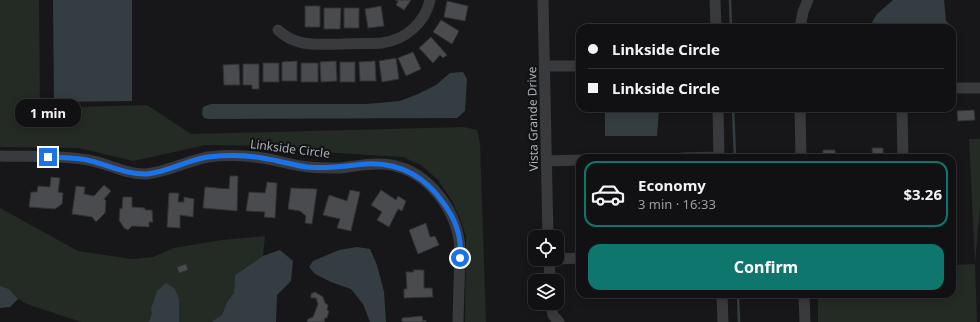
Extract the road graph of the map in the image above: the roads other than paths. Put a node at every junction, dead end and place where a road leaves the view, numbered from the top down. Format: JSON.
{"nodes":[{"id":1,"x":430,"y":0,"type":"edge"},
{"id":2,"x":543,"y":0,"type":"edge"},
{"id":3,"x":715,"y":0,"type":"edge"},
{"id":4,"x":808,"y":0,"type":"edge"},
{"id":5,"x":716,"y":24,"type":"edge"},
{"id":6,"x":801,"y":24,"type":"edge"},
{"id":7,"x":278,"y":30,"type":"dead end"},
{"id":8,"x":545,"y":66,"type":"junction"},
{"id":9,"x":576,"y":66,"type":"edge"},
{"id":10,"x":956,"y":88,"type":"edge"},
{"id":11,"x":980,"y":88,"type":"edge"},
{"id":12,"x":718,"y":112,"type":"edge"},
{"id":13,"x":800,"y":112,"type":"edge"},
{"id":14,"x":902,"y":112,"type":"edge"},
{"id":15,"x":719,"y":154,"type":"edge"},
{"id":16,"x":801,"y":154,"type":"edge"},
{"id":17,"x":903,"y":154,"type":"edge"},
{"id":18,"x":0,"y":156,"type":"edge"},
{"id":19,"x":576,"y":160,"type":"edge"},
{"id":20,"x":546,"y":161,"type":"junction"},
{"id":21,"x":548,"y":230,"type":"edge"},
{"id":22,"x":576,"y":258,"type":"edge"},
{"id":23,"x":564,"y":259,"type":"edge"},
{"id":24,"x":722,"y":298,"type":"edge"},
{"id":25,"x":804,"y":298,"type":"edge"},
{"id":26,"x":552,"y":310,"type":"edge"},
{"id":27,"x":458,"y":322,"type":"edge"},
{"id":28,"x":559,"y":322,"type":"edge"},
{"id":29,"x":723,"y":322,"type":"edge"},
{"id":30,"x":805,"y":322,"type":"edge"}],
"edges":[{"from":1,"to":7,"type":"street"},
{"from":2,"to":8,"type":"street","name":"Vista Grande Drive"},
{"from":3,"to":5,"type":"street"},
{"from":4,"to":6,"type":"street"},
{"from":8,"to":9,"type":"street"},
{"from":8,"to":20,"type":"street","name":"Vista Grande Drive"},
{"from":10,"to":11,"type":"street"},
{"from":12,"to":15,"type":"street"},
{"from":13,"to":16,"type":"street"},
{"from":14,"to":17,"type":"street"},
{"from":18,"to":27,"type":"street","name":"Linkside Circle"},
{"from":19,"to":20,"type":"street"},
{"from":20,"to":21,"type":"street","name":"Vista Grande Drive"},
{"from":22,"to":23,"type":"street"},
{"from":24,"to":29,"type":"street"},
{"from":25,"to":30,"type":"street"},
{"from":26,"to":28,"type":"street"}]}
